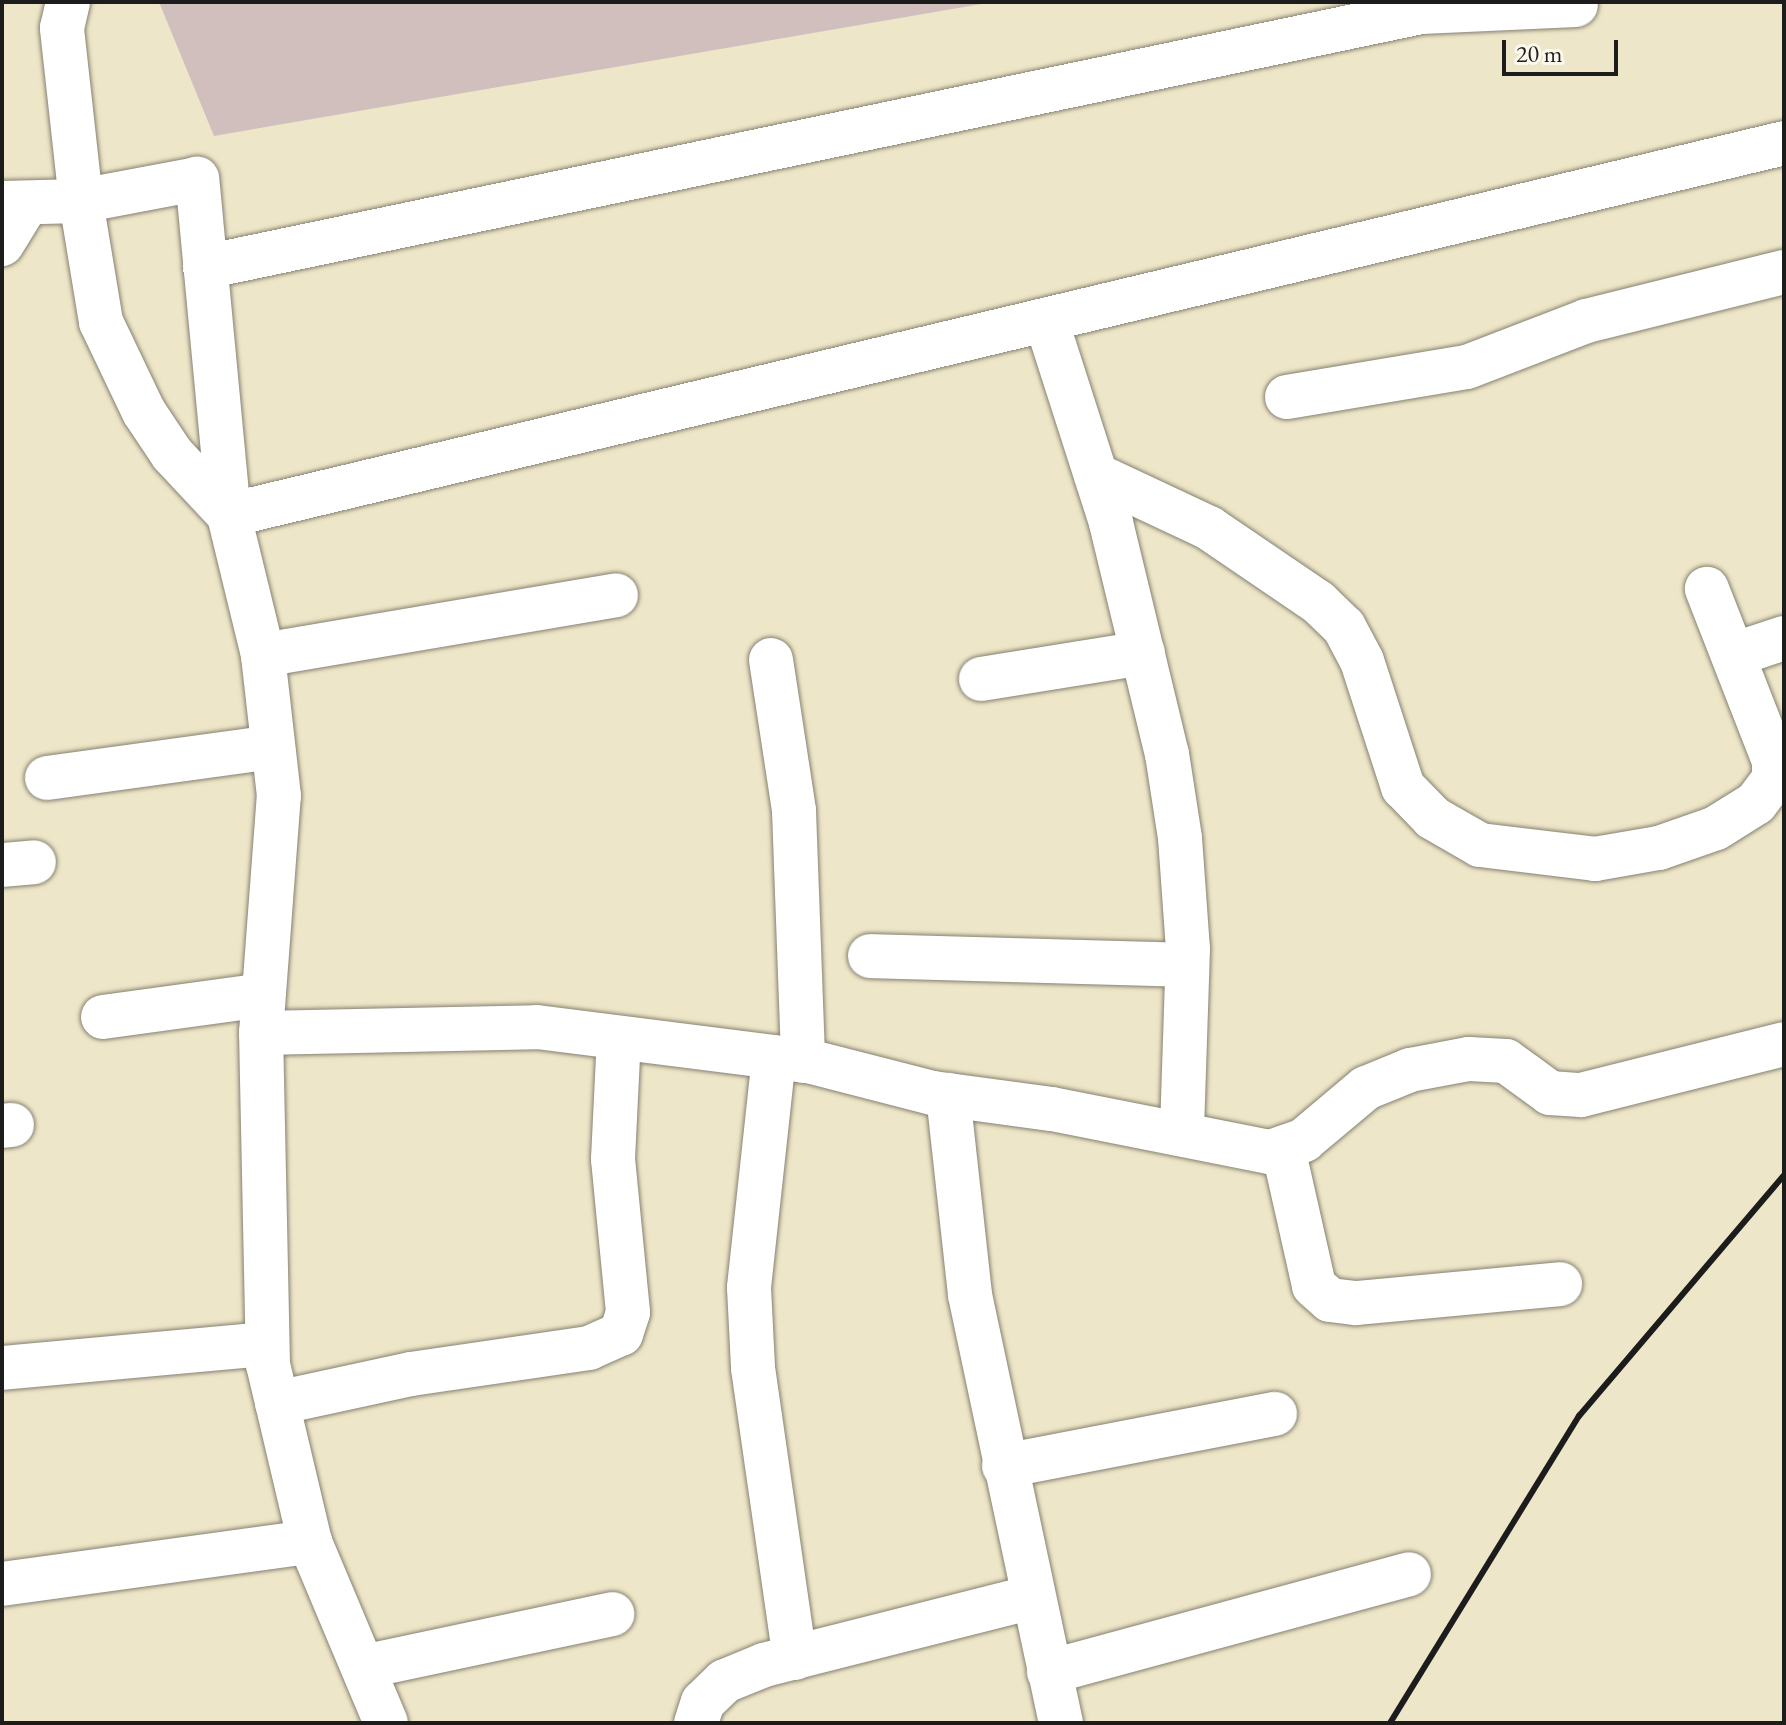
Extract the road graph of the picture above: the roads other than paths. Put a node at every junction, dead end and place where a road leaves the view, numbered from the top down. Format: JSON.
{"nodes":[{"id":1,"x":68,"y":2,"type":"edge"},
{"id":2,"x":1576,"y":5,"type":"dead end"},
{"id":3,"x":1354,"y":14,"type":"edge"},
{"id":4,"x":1784,"y":143,"type":"edge"},
{"id":5,"x":81,"y":201,"type":"junction"},
{"id":6,"x":14,"y":204,"type":"edge"},
{"id":7,"x":2,"y":244,"type":"edge"},
{"id":8,"x":205,"y":267,"type":"junction"},
{"id":9,"x":1784,"y":272,"type":"edge"},
{"id":10,"x":1046,"y":320,"type":"junction"},
{"id":11,"x":1287,"y":397,"type":"dead end"},
{"id":12,"x":1096,"y":475,"type":"junction"},
{"id":13,"x":229,"y":515,"type":"junction"},
{"id":14,"x":1707,"y":589,"type":"dead end"},
{"id":15,"x":616,"y":595,"type":"dead end"},
{"id":16,"x":1784,"y":638,"type":"edge"},
{"id":17,"x":1143,"y":653,"type":"junction"},
{"id":18,"x":263,"y":655,"type":"junction"},
{"id":19,"x":1733,"y":655,"type":"junction"},
{"id":20,"x":771,"y":660,"type":"dead end"},
{"id":21,"x":981,"y":679,"type":"dead end"},
{"id":22,"x":1772,"y":723,"type":"edge"},
{"id":23,"x":273,"y":747,"type":"junction"},
{"id":24,"x":47,"y":778,"type":"dead end"},
{"id":25,"x":870,"y":956,"type":"dead end"},
{"id":26,"x":1187,"y":965,"type":"junction"},
{"id":27,"x":262,"y":1014,"type":"junction"},
{"id":28,"x":103,"y":1017,"type":"dead end"},
{"id":29,"x":619,"y":1038,"type":"junction"},
{"id":30,"x":1784,"y":1044,"type":"edge"},
{"id":31,"x":788,"y":1059,"type":"junction"},
{"id":32,"x":948,"y":1095,"type":"junction"},
{"id":33,"x":1182,"y":1133,"type":"junction"},
{"id":34,"x":1283,"y":1148,"type":"junction"},
{"id":35,"x":1560,"y":1284,"type":"dead end"},
{"id":36,"x":267,"y":1344,"type":"junction"},
{"id":37,"x":2,"y":1368,"type":"edge"},
{"id":38,"x":277,"y":1403,"type":"junction"},
{"id":39,"x":1275,"y":1414,"type":"dead end"},
{"id":40,"x":1004,"y":1466,"type":"junction"},
{"id":41,"x":310,"y":1542,"type":"junction"},
{"id":42,"x":1409,"y":1574,"type":"dead end"},
{"id":43,"x":2,"y":1584,"type":"edge"},
{"id":44,"x":1032,"y":1597,"type":"junction"},
{"id":45,"x":612,"y":1614,"type":"dead end"},
{"id":46,"x":795,"y":1658,"type":"junction"},
{"id":47,"x":363,"y":1667,"type":"junction"},
{"id":48,"x":1049,"y":1672,"type":"junction"},
{"id":49,"x":386,"y":1723,"type":"edge"},
{"id":50,"x":696,"y":1723,"type":"edge"},
{"id":51,"x":1061,"y":1723,"type":"edge"}],
"edges":[{"from":1,"to":5,"type":"street"},
{"from":2,"to":3,"type":"street"},
{"from":3,"to":8,"type":"street"},
{"from":4,"to":10,"type":"street"},
{"from":5,"to":6,"type":"street"},
{"from":5,"to":8,"type":"street"},
{"from":5,"to":13,"type":"street"},
{"from":6,"to":7,"type":"street"},
{"from":8,"to":13,"type":"street"},
{"from":9,"to":11,"type":"street"},
{"from":10,"to":12,"type":"street"},
{"from":10,"to":13,"type":"street"},
{"from":12,"to":17,"type":"street"},
{"from":12,"to":22,"type":"street"},
{"from":13,"to":18,"type":"street"},
{"from":14,"to":19,"type":"street"},
{"from":15,"to":18,"type":"street"},
{"from":16,"to":19,"type":"street"},
{"from":17,"to":21,"type":"street"},
{"from":17,"to":26,"type":"street"},
{"from":18,"to":23,"type":"street"},
{"from":19,"to":22,"type":"street"},
{"from":20,"to":31,"type":"street"},
{"from":23,"to":24,"type":"street"},
{"from":23,"to":27,"type":"street"},
{"from":25,"to":26,"type":"street"},
{"from":26,"to":33,"type":"street"},
{"from":27,"to":28,"type":"street"},
{"from":27,"to":29,"type":"street"},
{"from":27,"to":36,"type":"street"},
{"from":29,"to":31,"type":"street"},
{"from":29,"to":38,"type":"street"},
{"from":30,"to":34,"type":"street"},
{"from":31,"to":32,"type":"street"},
{"from":31,"to":46,"type":"street"},
{"from":32,"to":33,"type":"street"},
{"from":32,"to":40,"type":"street"},
{"from":33,"to":34,"type":"street"},
{"from":34,"to":35,"type":"street"},
{"from":36,"to":37,"type":"street"},
{"from":36,"to":38,"type":"street"},
{"from":38,"to":41,"type":"street"},
{"from":39,"to":40,"type":"street"},
{"from":40,"to":44,"type":"street"},
{"from":41,"to":43,"type":"street"},
{"from":41,"to":47,"type":"street"},
{"from":42,"to":48,"type":"street"},
{"from":44,"to":46,"type":"street"},
{"from":44,"to":48,"type":"street"},
{"from":45,"to":47,"type":"street"},
{"from":46,"to":50,"type":"street"},
{"from":47,"to":49,"type":"street"},
{"from":48,"to":51,"type":"street"}]}
